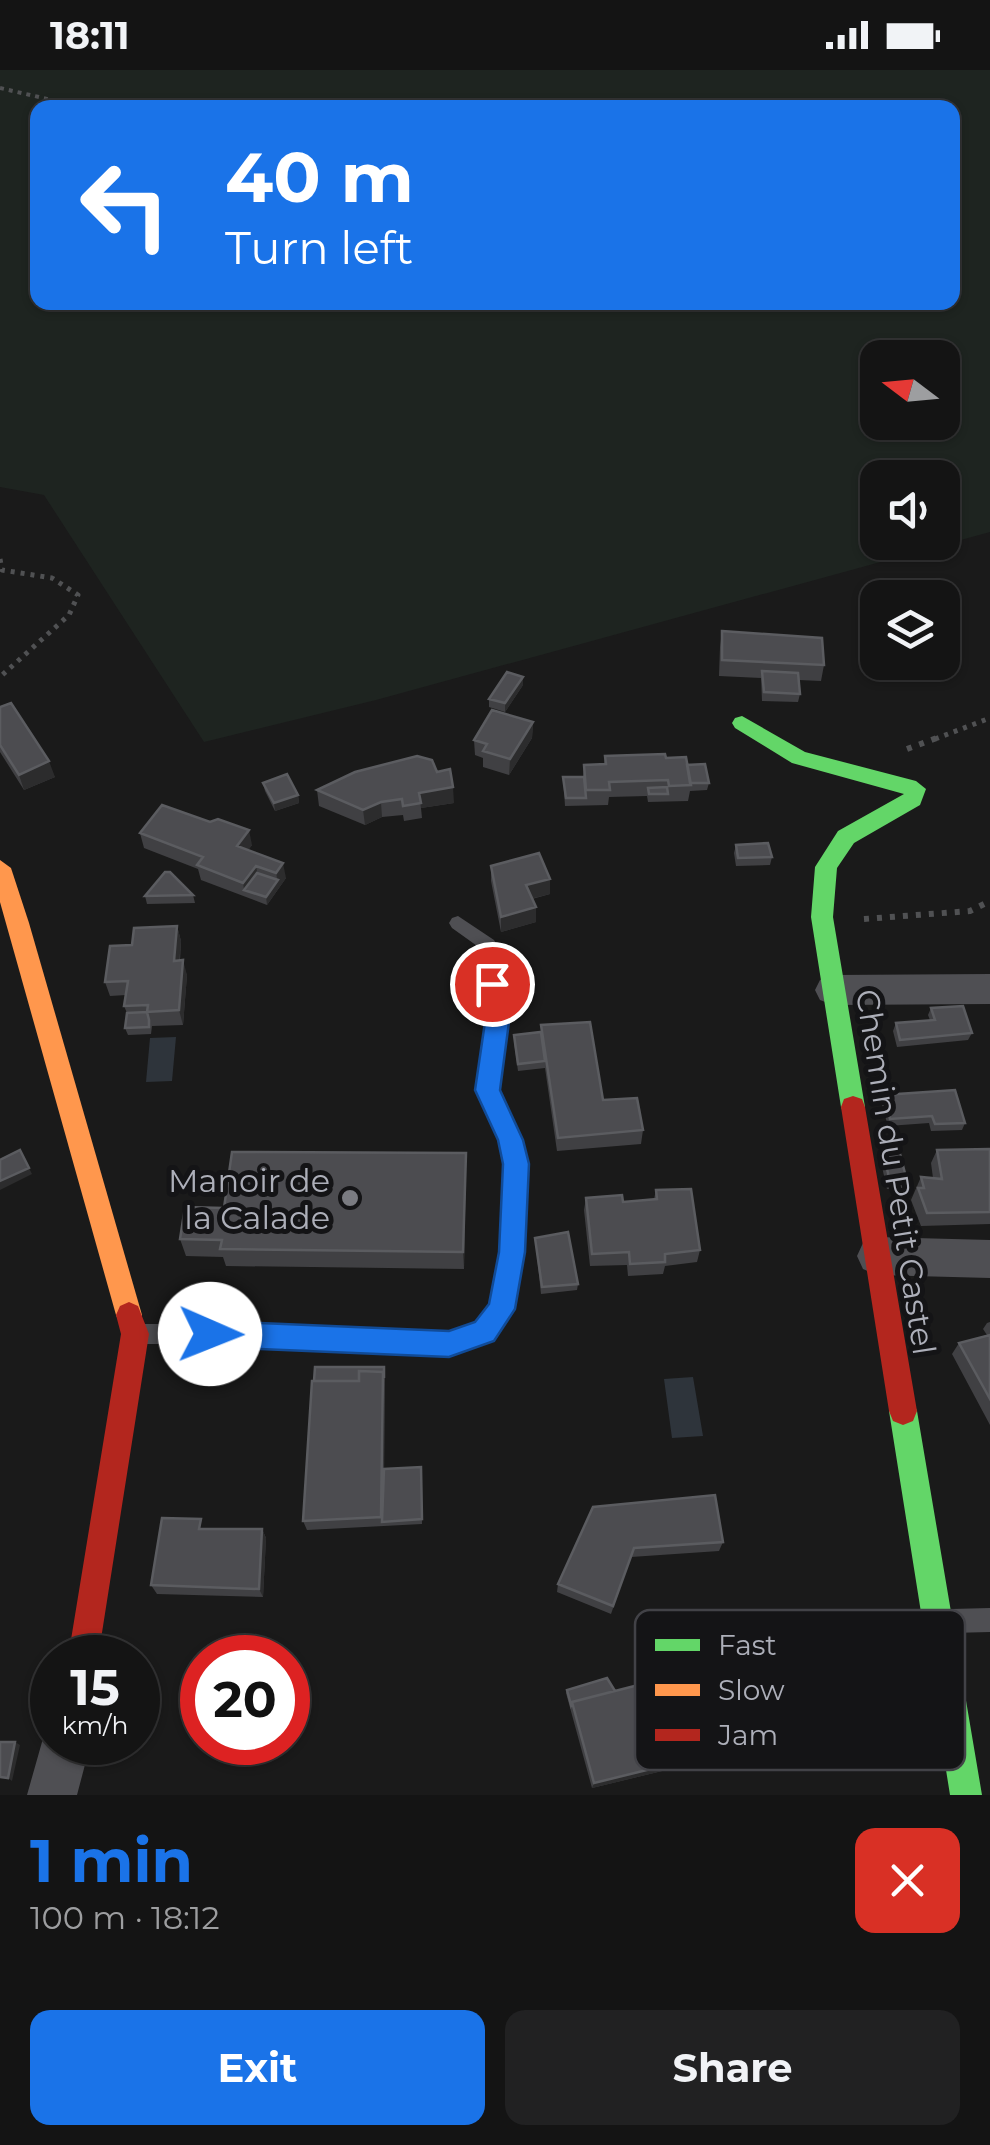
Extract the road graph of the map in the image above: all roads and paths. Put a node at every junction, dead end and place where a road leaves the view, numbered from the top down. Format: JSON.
{"nodes":[{"id":1,"x":0,"y":88,"type":"edge"},
{"id":2,"x":52,"y":100,"type":"edge"},
{"id":3,"x":0,"y":559,"type":"edge"},
{"id":4,"x":0,"y":677,"type":"edge"},
{"id":5,"x":990,"y":718,"type":"edge"},
{"id":6,"x":742,"y":723,"type":"dead end"},
{"id":7,"x":840,"y":770,"type":"junction"},
{"id":8,"x":0,"y":868,"type":"edge"},
{"id":9,"x":990,"y":901,"type":"edge"},
{"id":10,"x":822,"y":921,"type":"junction"},
{"id":11,"x":458,"y":924,"type":"dead end"},
{"id":12,"x":834,"y":990,"type":"junction"},
{"id":13,"x":990,"y":990,"type":"edge"},
{"id":14,"x":877,"y":1256,"type":"junction"},
{"id":15,"x":990,"y":1259,"type":"edge"},
{"id":16,"x":135,"y":1334,"type":"junction"},
{"id":17,"x":935,"y":1610,"type":"edge"},
{"id":18,"x":965,"y":1620,"type":"edge"},
{"id":19,"x":990,"y":1620,"type":"edge"},
{"id":20,"x":86,"y":1635,"type":"edge"},
{"id":21,"x":60,"y":1765,"type":"edge"},
{"id":22,"x":962,"y":1770,"type":"edge"},
{"id":23,"x":52,"y":1795,"type":"edge"},
{"id":24,"x":966,"y":1795,"type":"edge"}],
"edges":[{"from":1,"to":2,"type":"path"},
{"from":3,"to":4,"type":"path"},
{"from":5,"to":7,"type":"path"},
{"from":6,"to":7,"type":"street","name":"Chemin du Petit Castel"},
{"from":7,"to":10,"type":"street","name":"Chemin du Petit Castel"},
{"from":8,"to":16,"type":"street"},
{"from":9,"to":10,"type":"path"},
{"from":10,"to":12,"type":"street","name":"Chemin du Petit Castel"},
{"from":11,"to":16,"type":"lane"},
{"from":12,"to":13,"type":"street"},
{"from":12,"to":14,"type":"street","name":"Chemin du Petit Castel"},
{"from":14,"to":15,"type":"street"},
{"from":14,"to":17,"type":"street","name":"Chemin du Petit Castel"},
{"from":16,"to":20,"type":"street"},
{"from":18,"to":19,"type":"lane"},
{"from":21,"to":23,"type":"street"},
{"from":22,"to":24,"type":"street","name":"Chemin du Petit Castel"}]}
